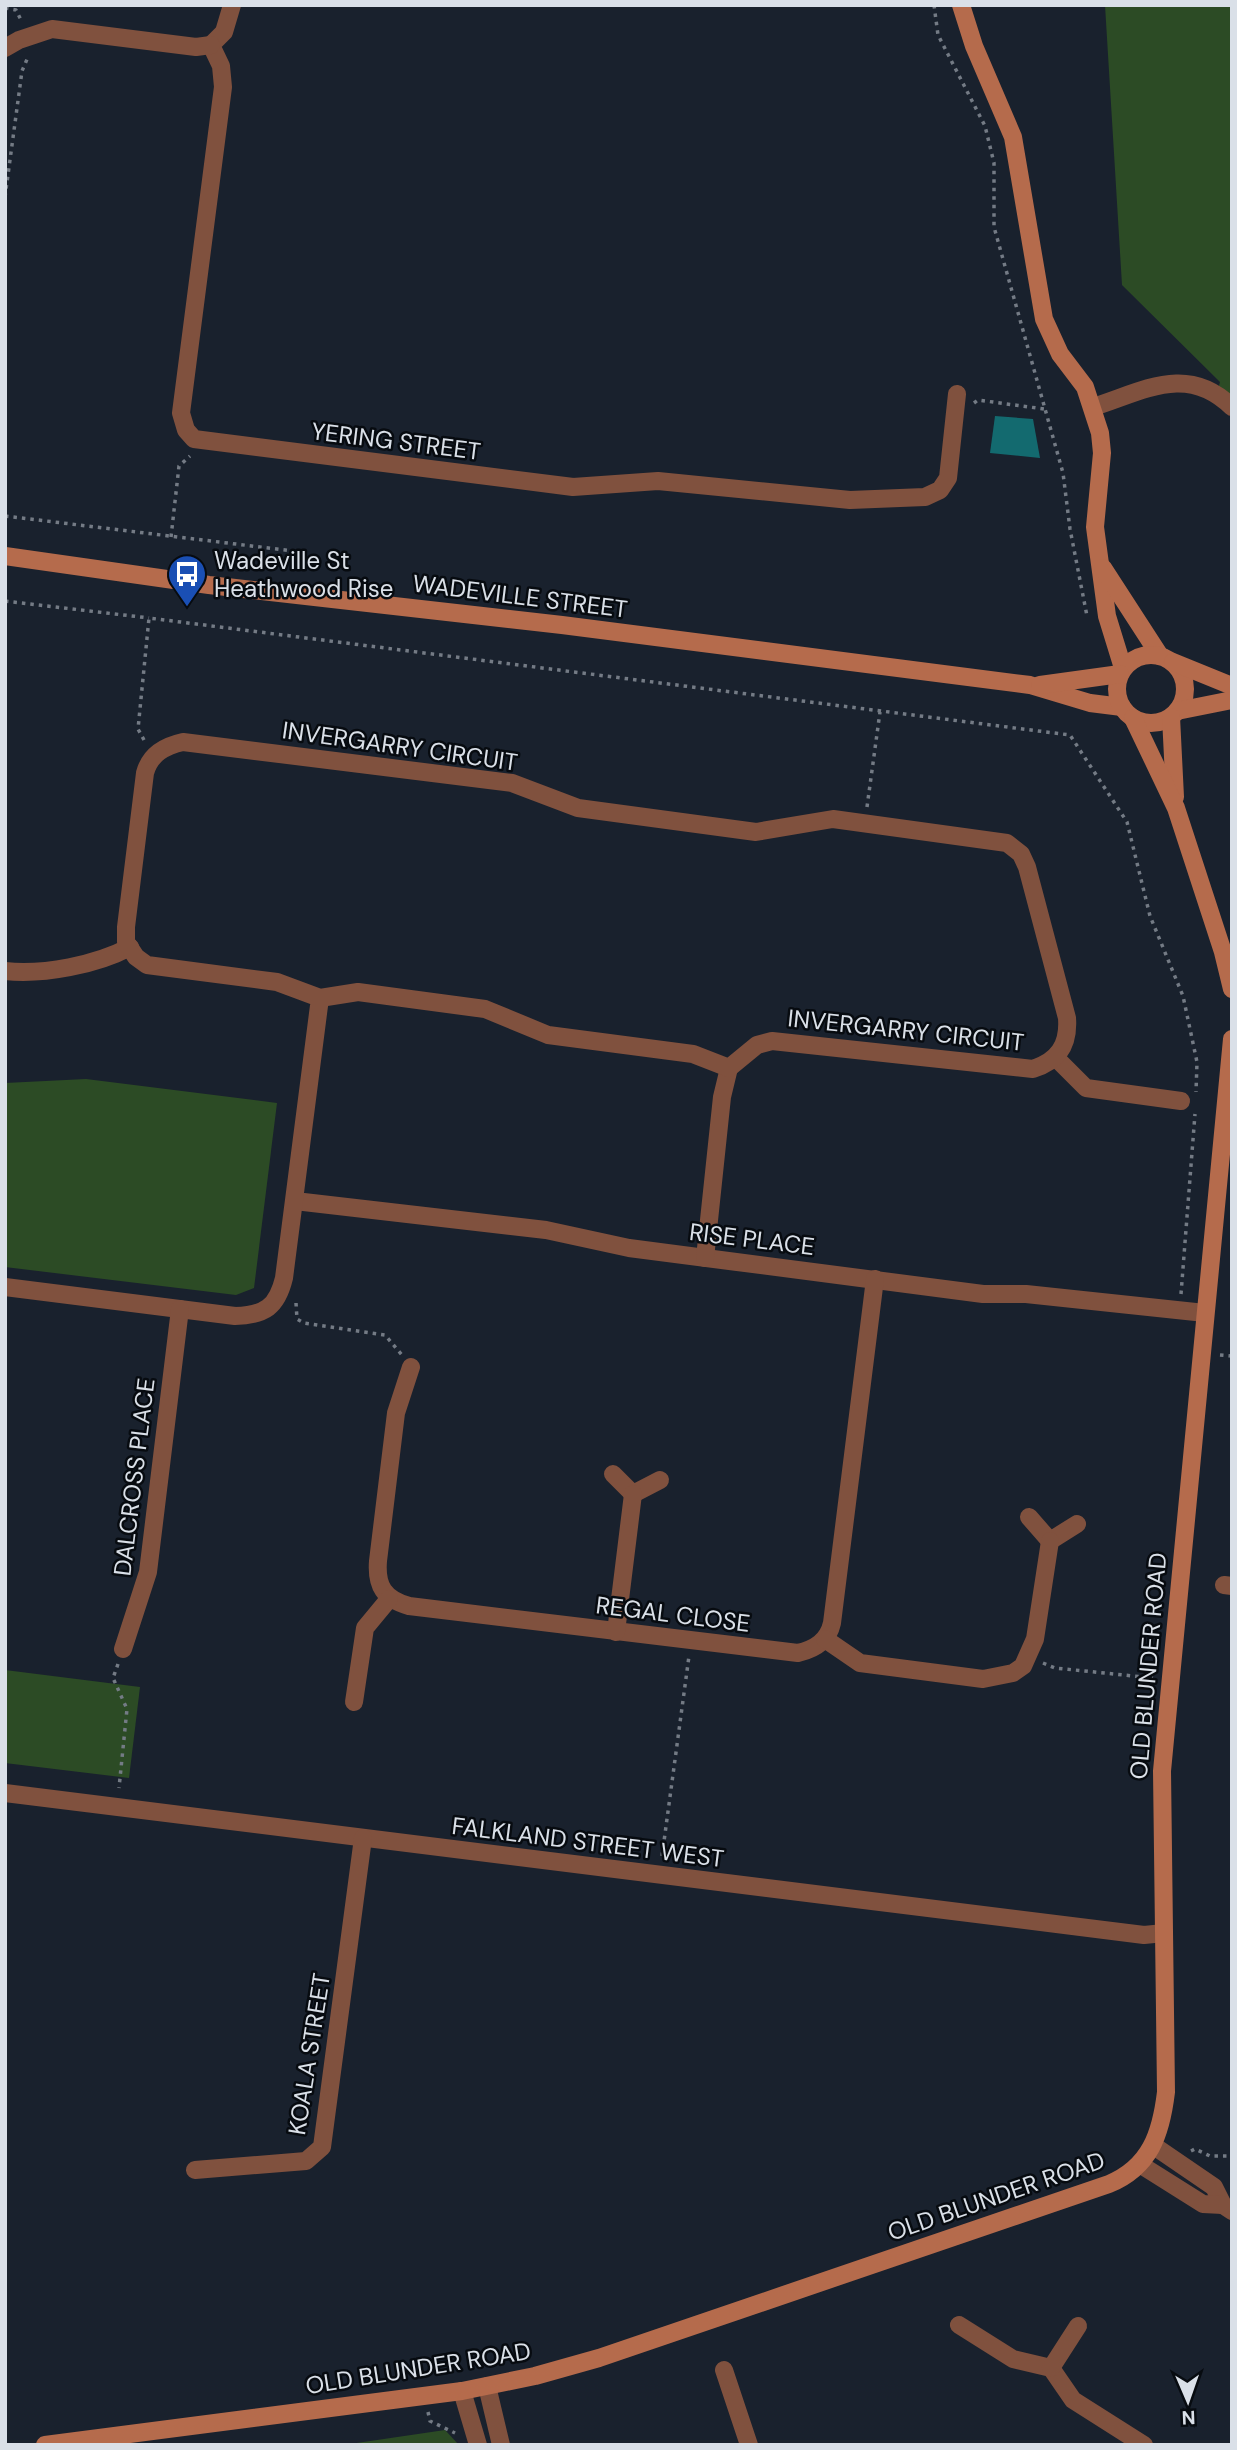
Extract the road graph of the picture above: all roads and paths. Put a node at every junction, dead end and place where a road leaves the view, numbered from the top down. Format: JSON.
{"nodes":[{"id":1,"x":232,"y":5,"type":"edge"},
{"id":2,"x":934,"y":5,"type":"edge"},
{"id":3,"x":5,"y":8,"type":"edge"},
{"id":4,"x":964,"y":10,"type":"edge"},
{"id":5,"x":25,"y":29,"type":"dead end"},
{"id":6,"x":211,"y":46,"type":"junction"},
{"id":7,"x":5,"y":48,"type":"edge"},
{"id":8,"x":34,"y":51,"type":"dead end"},
{"id":9,"x":5,"y":197,"type":"edge"},
{"id":10,"x":957,"y":394,"type":"dead end"},
{"id":11,"x":1093,"y":407,"type":"junction"},
{"id":12,"x":1232,"y":407,"type":"edge"},
{"id":13,"x":1044,"y":409,"type":"junction"},
{"id":14,"x":955,"y":417,"type":"junction"},
{"id":15,"x":194,"y":439,"type":"junction"},
{"id":16,"x":5,"y":516,"type":"edge"},
{"id":17,"x":171,"y":537,"type":"junction"},
{"id":18,"x":293,"y":551,"type":"dead end"},
{"id":19,"x":5,"y":556,"type":"edge"},
{"id":20,"x":1103,"y":568,"type":"junction"},
{"id":21,"x":5,"y":601,"type":"edge"},
{"id":22,"x":1107,"y":616,"type":"junction"},
{"id":23,"x":149,"y":618,"type":"junction"},
{"id":24,"x":1165,"y":658,"type":"junction"},
{"id":25,"x":1121,"y":671,"type":"junction"},
{"id":26,"x":1030,"y":685,"type":"junction"},
{"id":27,"x":1232,"y":686,"type":"edge"},
{"id":28,"x":1232,"y":700,"type":"edge"},
{"id":29,"x":880,"y":712,"type":"junction"},
{"id":30,"x":1127,"y":713,"type":"junction"},
{"id":31,"x":1174,"y":714,"type":"junction"},
{"id":32,"x":153,"y":757,"type":"junction"},
{"id":33,"x":1176,"y":808,"type":"junction"},
{"id":34,"x":865,"y":823,"type":"junction"},
{"id":35,"x":130,"y":947,"type":"junction"},
{"id":36,"x":5,"y":971,"type":"edge"},
{"id":37,"x":1232,"y":989,"type":"edge"},
{"id":38,"x":320,"y":998,"type":"junction"},
{"id":39,"x":1232,"y":1039,"type":"edge"},
{"id":40,"x":1055,"y":1057,"type":"junction"},
{"id":41,"x":729,"y":1068,"type":"junction"},
{"id":42,"x":1191,"y":1102,"type":"junction"},
{"id":43,"x":295,"y":1201,"type":"junction"},
{"id":44,"x":705,"y":1258,"type":"junction"},
{"id":45,"x":875,"y":1279,"type":"junction"},
{"id":46,"x":5,"y":1287,"type":"edge"},
{"id":47,"x":296,"y":1299,"type":"dead end"},
{"id":48,"x":180,"y":1310,"type":"junction"},
{"id":49,"x":1179,"y":1310,"type":"junction"},
{"id":50,"x":1205,"y":1313,"type":"junction"},
{"id":51,"x":411,"y":1367,"type":"joint"},
{"id":52,"x":613,"y":1474,"type":"dead end"},
{"id":53,"x":660,"y":1480,"type":"dead end"},
{"id":54,"x":633,"y":1494,"type":"junction"},
{"id":55,"x":1029,"y":1517,"type":"dead end"},
{"id":56,"x":1077,"y":1524,"type":"dead end"},
{"id":57,"x":1050,"y":1541,"type":"junction"},
{"id":58,"x":389,"y":1599,"type":"junction"},
{"id":59,"x":616,"y":1632,"type":"junction"},
{"id":60,"x":825,"y":1639,"type":"junction"},
{"id":61,"x":690,"y":1642,"type":"junction"},
{"id":62,"x":123,"y":1649,"type":"joint"},
{"id":63,"x":1028,"y":1657,"type":"junction"},
{"id":64,"x":1170,"y":1680,"type":"junction"},
{"id":65,"x":354,"y":1702,"type":"dead end"},
{"id":66,"x":5,"y":1793,"type":"edge"},
{"id":67,"x":116,"y":1807,"type":"junction"},
{"id":68,"x":363,"y":1838,"type":"junction"},
{"id":69,"x":659,"y":1875,"type":"junction"},
{"id":70,"x":1164,"y":1933,"type":"junction"},
{"id":71,"x":1154,"y":2146,"type":"junction"},
{"id":72,"x":1232,"y":2155,"type":"edge"},
{"id":73,"x":1141,"y":2165,"type":"junction"},
{"id":74,"x":1182,"y":2165,"type":"junction"},
{"id":75,"x":195,"y":2170,"type":"dead end"},
{"id":76,"x":1227,"y":2208,"type":"edge"},
{"id":77,"x":959,"y":2325,"type":"dead end"},
{"id":78,"x":1078,"y":2326,"type":"dead end"},
{"id":79,"x":1051,"y":2368,"type":"junction"},
{"id":80,"x":724,"y":2370,"type":"dead end"},
{"id":81,"x":487,"y":2386,"type":"junction"},
{"id":82,"x":462,"y":2391,"type":"junction"},
{"id":83,"x":425,"y":2396,"type":"junction"},
{"id":84,"x":45,"y":2445,"type":"edge"},
{"id":85,"x":460,"y":2445,"type":"edge"},
{"id":86,"x":478,"y":2445,"type":"edge"},
{"id":87,"x":501,"y":2445,"type":"edge"},
{"id":88,"x":749,"y":2445,"type":"edge"},
{"id":89,"x":1143,"y":2445,"type":"edge"}],
"edges":[{"from":1,"to":6,"type":"street"},
{"from":2,"to":13,"type":"path"},
{"from":3,"to":5,"type":"path"},
{"from":4,"to":11,"type":"main road"},
{"from":6,"to":7,"type":"street"},
{"from":6,"to":15,"type":"street"},
{"from":8,"to":9,"type":"path"},
{"from":10,"to":14,"type":"street","name":"YERING STREET"},
{"from":11,"to":12,"type":"street"},
{"from":11,"to":20,"type":"main road"},
{"from":13,"to":14,"type":"path"},
{"from":13,"to":22,"type":"path"},
{"from":14,"to":15,"type":"street","name":"YERING STREET"},
{"from":15,"to":17,"type":"path"},
{"from":16,"to":17,"type":"path"},
{"from":17,"to":18,"type":"path"},
{"from":19,"to":26,"type":"main road","name":"WADEVILLE STREET"},
{"from":20,"to":22,"type":"main road"},
{"from":20,"to":24,"type":"main road"},
{"from":21,"to":23,"type":"path"},
{"from":22,"to":25,"type":"main road"},
{"from":23,"to":29,"type":"path"},
{"from":23,"to":32,"type":"path"},
{"from":24,"to":25,"type":"main road"},
{"from":24,"to":27,"type":"main road"},
{"from":24,"to":31,"type":"main road"},
{"from":25,"to":26,"type":"main road","name":"WADEVILLE STREET"},
{"from":25,"to":30,"type":"main road"},
{"from":26,"to":30,"type":"main road","name":"WADEVILLE STREET"},
{"from":28,"to":31,"type":"main road"},
{"from":29,"to":34,"type":"path"},
{"from":29,"to":42,"type":"path"},
{"from":30,"to":31,"type":"main road"},
{"from":30,"to":33,"type":"main road"},
{"from":31,"to":33,"type":"main road"},
{"from":32,"to":34,"type":"street","name":"INVERGARRY CIRCUIT"},
{"from":32,"to":35,"type":"street"},
{"from":33,"to":37,"type":"main road"},
{"from":34,"to":40,"type":"street","name":"INVERGARRY CIRCUIT"},
{"from":35,"to":36,"type":"street"},
{"from":35,"to":38,"type":"street"},
{"from":38,"to":41,"type":"street"},
{"from":38,"to":43,"type":"street"},
{"from":39,"to":50,"type":"main road","name":"OLD BLUNDER ROAD"},
{"from":40,"to":41,"type":"street","name":"INVERGARRY CIRCUIT"},
{"from":40,"to":42,"type":"street"},
{"from":41,"to":44,"type":"street"},
{"from":42,"to":49,"type":"path"},
{"from":43,"to":44,"type":"street","name":"RISE PLACE"},
{"from":43,"to":48,"type":"street"},
{"from":44,"to":45,"type":"street","name":"RISE PLACE"},
{"from":45,"to":49,"type":"street","name":"RISE PLACE"},
{"from":45,"to":60,"type":"street"},
{"from":46,"to":48,"type":"street"},
{"from":47,"to":51,"type":"path"},
{"from":48,"to":62,"type":"street","name":"DALCROSS PLACE"},
{"from":49,"to":50,"type":"street","name":"RISE PLACE"},
{"from":50,"to":64,"type":"main road","name":"OLD BLUNDER ROAD"},
{"from":51,"to":58,"type":"street"},
{"from":52,"to":54,"type":"street"},
{"from":53,"to":54,"type":"street"},
{"from":54,"to":59,"type":"street"},
{"from":55,"to":57,"type":"street"},
{"from":56,"to":57,"type":"street"},
{"from":57,"to":63,"type":"street"},
{"from":58,"to":59,"type":"street","name":"REGAL CLOSE"},
{"from":58,"to":65,"type":"street"},
{"from":59,"to":61,"type":"street","name":"REGAL CLOSE"},
{"from":60,"to":61,"type":"street","name":"REGAL CLOSE"},
{"from":60,"to":63,"type":"street"},
{"from":61,"to":69,"type":"path"},
{"from":62,"to":67,"type":"path"},
{"from":63,"to":64,"type":"path"},
{"from":64,"to":70,"type":"main road","name":"OLD BLUNDER ROAD"},
{"from":66,"to":67,"type":"street","name":"FALKLAND STREET WEST"},
{"from":67,"to":68,"type":"street","name":"FALKLAND STREET WEST"},
{"from":68,"to":69,"type":"street","name":"FALKLAND STREET WEST"},
{"from":68,"to":75,"type":"street","name":"KOALA STREET"},
{"from":69,"to":70,"type":"street","name":"FALKLAND STREET WEST"},
{"from":70,"to":71,"type":"main road","name":"OLD BLUNDER ROAD"},
{"from":71,"to":73,"type":"main road","name":"OLD BLUNDER ROAD"},
{"from":71,"to":74,"type":"street"},
{"from":72,"to":74,"type":"path"},
{"from":73,"to":76,"type":"street"},
{"from":73,"to":81,"type":"main road","name":"OLD BLUNDER ROAD"},
{"from":74,"to":76,"type":"street"},
{"from":77,"to":79,"type":"street"},
{"from":78,"to":79,"type":"street"},
{"from":79,"to":89,"type":"street"},
{"from":80,"to":88,"type":"street"},
{"from":81,"to":82,"type":"main road","name":"OLD BLUNDER ROAD"},
{"from":81,"to":87,"type":"street"},
{"from":82,"to":83,"type":"main road","name":"OLD BLUNDER ROAD"},
{"from":82,"to":86,"type":"street"},
{"from":83,"to":84,"type":"main road","name":"OLD BLUNDER ROAD"},
{"from":83,"to":85,"type":"path"}]}
